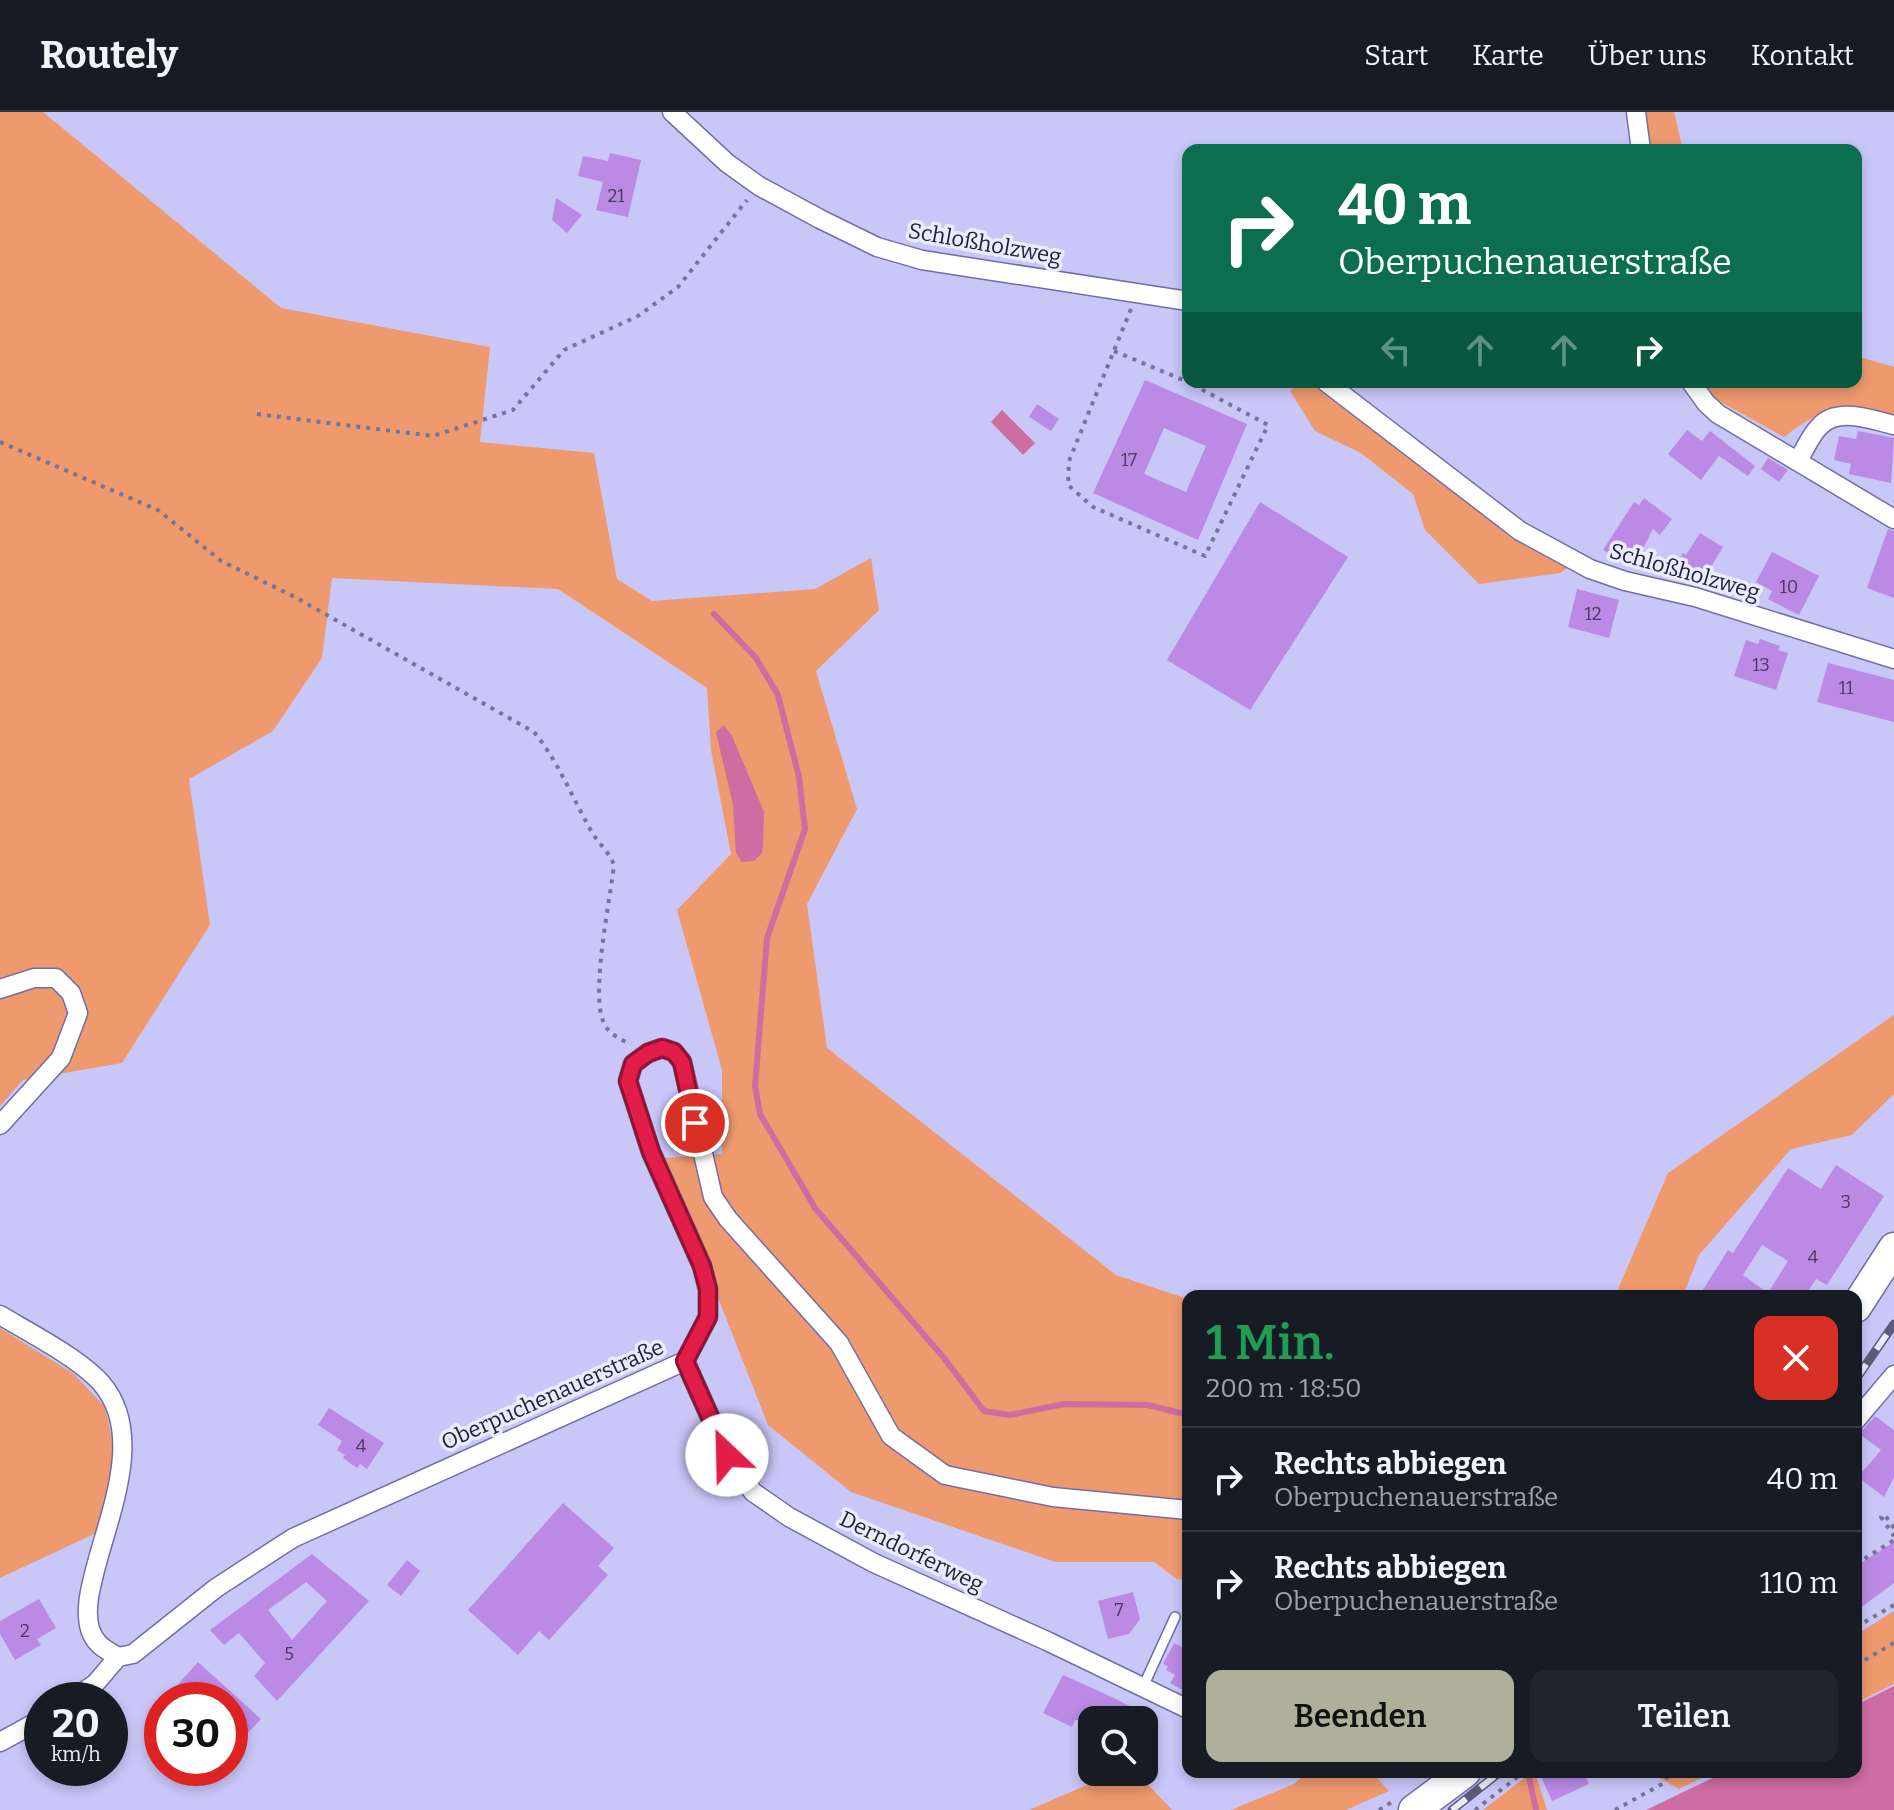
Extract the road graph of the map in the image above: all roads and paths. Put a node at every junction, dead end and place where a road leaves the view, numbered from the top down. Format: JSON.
{"nodes":[{"id":1,"x":672,"y":112,"type":"edge"},
{"id":2,"x":1636,"y":112,"type":"edge"},
{"id":3,"x":1640,"y":144,"type":"edge"},
{"id":4,"x":759,"y":186,"type":"junction"},
{"id":5,"x":1138,"y":292,"type":"junction"},
{"id":6,"x":1182,"y":300,"type":"edge"},
{"id":7,"x":1114,"y":351,"type":"junction"},
{"id":8,"x":1182,"y":379,"type":"edge"},
{"id":9,"x":1199,"y":388,"type":"edge"},
{"id":10,"x":1334,"y":388,"type":"edge"},
{"id":11,"x":1695,"y":388,"type":"edge"},
{"id":12,"x":257,"y":414,"type":"dead end"},
{"id":13,"x":1894,"y":425,"type":"edge"},
{"id":14,"x":0,"y":442,"type":"edge"},
{"id":15,"x":1798,"y":460,"type":"junction"},
{"id":16,"x":1894,"y":519,"type":"edge"},
{"id":17,"x":1894,"y":659,"type":"edge"},
{"id":18,"x":0,"y":989,"type":"edge"},
{"id":19,"x":633,"y":1064,"type":"junction"},
{"id":20,"x":0,"y":1125,"type":"edge"},
{"id":21,"x":1894,"y":1248,"type":"edge"},
{"id":22,"x":1862,"y":1298,"type":"edge"},
{"id":23,"x":0,"y":1315,"type":"edge"},
{"id":24,"x":685,"y":1361,"type":"junction"},
{"id":25,"x":1894,"y":1375,"type":"edge"},
{"id":26,"x":1862,"y":1413,"type":"edge"},
{"id":27,"x":1182,"y":1509,"type":"edge"},
{"id":28,"x":1894,"y":1528,"type":"edge"},
{"id":29,"x":1894,"y":1538,"type":"edge"},
{"id":30,"x":1862,"y":1560,"type":"edge"},
{"id":31,"x":1894,"y":1605,"type":"edge"},
{"id":32,"x":1175,"y":1617,"type":"dead end"},
{"id":33,"x":1862,"y":1624,"type":"edge"},
{"id":34,"x":1894,"y":1643,"type":"edge"},
{"id":35,"x":118,"y":1657,"type":"junction"},
{"id":36,"x":1862,"y":1662,"type":"edge"},
{"id":37,"x":97,"y":1682,"type":"edge"},
{"id":38,"x":1143,"y":1687,"type":"junction"},
{"id":39,"x":1182,"y":1706,"type":"edge"},
{"id":40,"x":24,"y":1729,"type":"edge"},
{"id":41,"x":0,"y":1742,"type":"edge"},
{"id":42,"x":1457,"y":1778,"type":"edge"},
{"id":43,"x":1516,"y":1778,"type":"edge"},
{"id":44,"x":1667,"y":1778,"type":"edge"},
{"id":45,"x":1414,"y":1810,"type":"edge"},
{"id":46,"x":1475,"y":1810,"type":"edge"},
{"id":47,"x":1615,"y":1810,"type":"edge"}],
"edges":[{"from":1,"to":4,"type":"street","name":"Schloßholzweg"},
{"from":2,"to":3,"type":"street"},
{"from":4,"to":5,"type":"street","name":"Schloßholzweg"},
{"from":4,"to":12,"type":"path"},
{"from":5,"to":6,"type":"street","name":"Schloßholzweg"},
{"from":5,"to":7,"type":"path"},
{"from":7,"to":8,"type":"path"},
{"from":7,"to":9,"type":"path"},
{"from":10,"to":17,"type":"street","name":"Schloßholzweg"},
{"from":11,"to":15,"type":"street"},
{"from":13,"to":15,"type":"street"},
{"from":14,"to":19,"type":"path"},
{"from":15,"to":16,"type":"street"},
{"from":18,"to":20,"type":"street"},
{"from":19,"to":24,"type":"street","name":"Oberpuchenauerstraße"},
{"from":19,"to":27,"type":"street"},
{"from":21,"to":22,"type":"main road"},
{"from":23,"to":35,"type":"street"},
{"from":24,"to":35,"type":"street","name":"Oberpuchenauerstraße"},
{"from":24,"to":38,"type":"street","name":"Derndorferweg"},
{"from":25,"to":26,"type":"street"},
{"from":28,"to":29,"type":"path"},
{"from":29,"to":30,"type":"path"},
{"from":31,"to":33,"type":"path"},
{"from":32,"to":38,"type":"lane"},
{"from":34,"to":36,"type":"path"},
{"from":35,"to":37,"type":"street","name":"Oberpuchenauerstraße"},
{"from":38,"to":39,"type":"street","name":"Derndorferweg"},
{"from":40,"to":41,"type":"street"},
{"from":42,"to":45,"type":"main road"},
{"from":43,"to":46,"type":"path"},
{"from":44,"to":47,"type":"path"}]}
